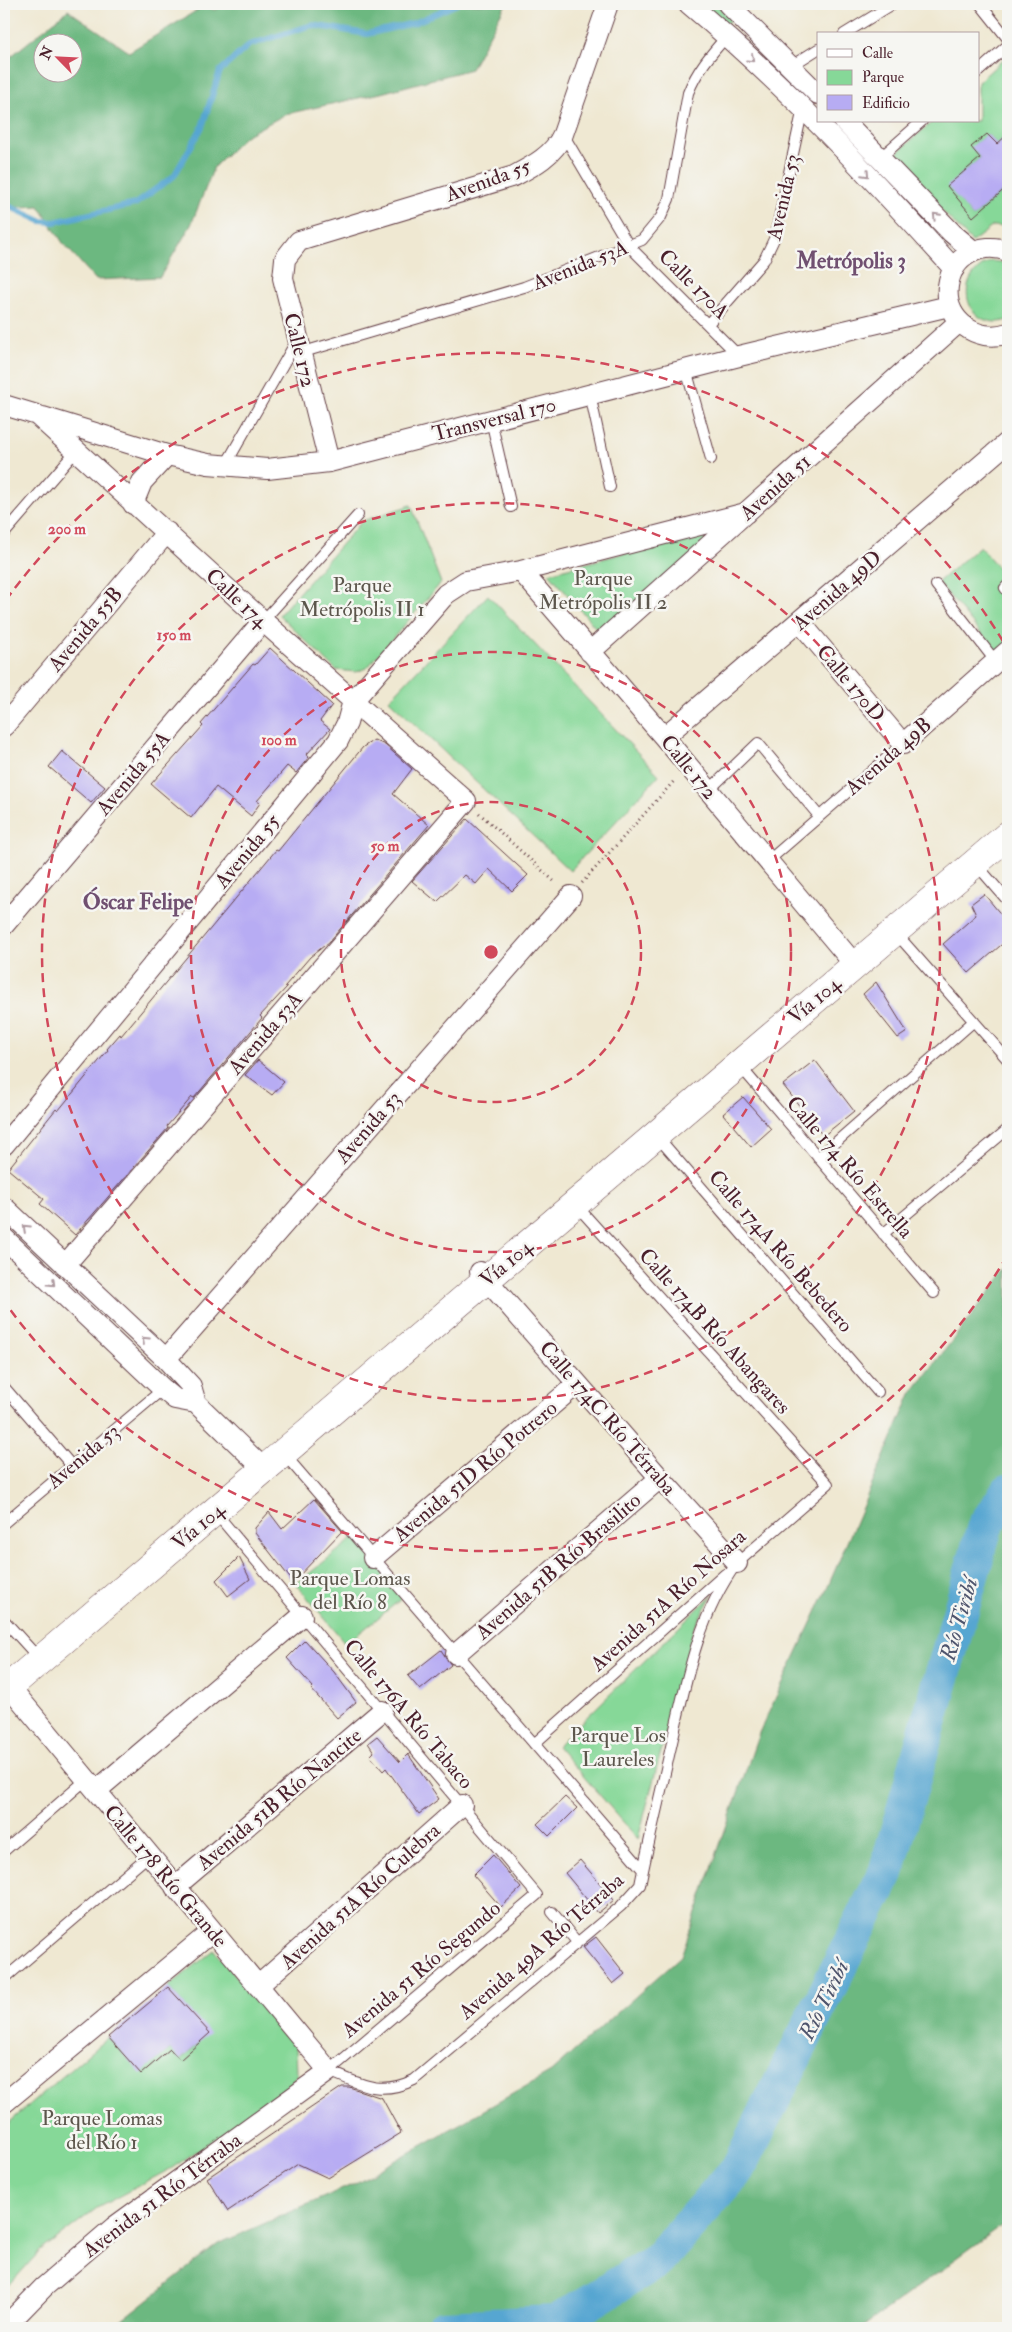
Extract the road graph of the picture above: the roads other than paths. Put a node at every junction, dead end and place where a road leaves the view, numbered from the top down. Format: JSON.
{"nodes":[{"id":1,"x":608,"y":4,"type":"edge"},
{"id":2,"x":688,"y":4,"type":"edge"},
{"id":3,"x":728,"y":4,"type":"edge"},
{"id":4,"x":893,"y":4,"type":"edge"},
{"id":5,"x":980,"y":4,"type":"edge"},
{"id":6,"x":847,"y":32,"type":"edge"},
{"id":7,"x":727,"y":36,"type":"junction"},
{"id":8,"x":1008,"y":39,"type":"edge"},
{"id":9,"x":1008,"y":46,"type":"edge"},
{"id":10,"x":817,"y":50,"type":"edge"},
{"id":11,"x":791,"y":66,"type":"junction"},
{"id":12,"x":980,"y":70,"type":"edge"},
{"id":13,"x":817,"y":93,"type":"edge"},
{"id":14,"x":803,"y":108,"type":"junction"},
{"id":15,"x":845,"y":122,"type":"edge"},
{"id":16,"x":921,"y":122,"type":"edge"},
{"id":17,"x":563,"y":134,"type":"junction"},
{"id":18,"x":880,"y":158,"type":"junction"},
{"id":19,"x":299,"y":241,"type":"joint"},
{"id":20,"x":629,"y":246,"type":"junction"},
{"id":21,"x":972,"y":250,"type":"junction"},
{"id":22,"x":1008,"y":251,"type":"edge"},
{"id":23,"x":954,"y":269,"type":"junction"},
{"id":24,"x":954,"y":314,"type":"junction"},
{"id":25,"x":708,"y":324,"type":"junction"},
{"id":26,"x":1008,"y":333,"type":"edge"},
{"id":27,"x":299,"y":346,"type":"junction"},
{"id":28,"x":739,"y":356,"type":"junction"},
{"id":29,"x":686,"y":369,"type":"junction"},
{"id":30,"x":590,"y":394,"type":"junction"},
{"id":31,"x":4,"y":405,"type":"edge"},
{"id":32,"x":37,"y":415,"type":"junction"},
{"id":33,"x":491,"y":420,"type":"junction"},
{"id":34,"x":1008,"y":442,"type":"edge"},
{"id":35,"x":76,"y":451,"type":"junction"},
{"id":36,"x":167,"y":455,"type":"junction"},
{"id":37,"x":711,"y":459,"type":"dead end"},
{"id":38,"x":329,"y":462,"type":"junction"},
{"id":39,"x":225,"y":466,"type":"junction"},
{"id":40,"x":610,"y":487,"type":"dead end"},
{"id":41,"x":133,"y":504,"type":"junction"},
{"id":42,"x":511,"y":507,"type":"dead end"},
{"id":43,"x":746,"y":513,"type":"junction"},
{"id":44,"x":358,"y":515,"type":"dead end"},
{"id":45,"x":167,"y":532,"type":"junction"},
{"id":46,"x":4,"y":534,"type":"edge"},
{"id":47,"x":521,"y":571,"type":"junction"},
{"id":48,"x":936,"y":585,"type":"dead end"},
{"id":49,"x":263,"y":621,"type":"junction"},
{"id":50,"x":800,"y":622,"type":"junction"},
{"id":51,"x":590,"y":652,"type":"junction"},
{"id":52,"x":1002,"y":656,"type":"edge"},
{"id":53,"x":353,"y":701,"type":"junction"},
{"id":54,"x":4,"y":726,"type":"edge"},
{"id":55,"x":664,"y":737,"type":"junction"},
{"id":56,"x":903,"y":744,"type":"junction"},
{"id":57,"x":708,"y":791,"type":"junction"},
{"id":58,"x":466,"y":801,"type":"joint"},
{"id":59,"x":819,"y":816,"type":"junction"},
{"id":60,"x":1008,"y":822,"type":"edge"},
{"id":61,"x":1008,"y":834,"type":"edge"},
{"id":62,"x":768,"y":861,"type":"junction"},
{"id":63,"x":975,"y":863,"type":"junction"},
{"id":64,"x":571,"y":896,"type":"road end"},
{"id":65,"x":1008,"y":901,"type":"edge"},
{"id":66,"x":4,"y":925,"type":"edge"},
{"id":67,"x":895,"y":932,"type":"junction"},
{"id":68,"x":852,"y":962,"type":"junction"},
{"id":69,"x":974,"y":1022,"type":"junction"},
{"id":70,"x":1008,"y":1060,"type":"edge"},
{"id":71,"x":739,"y":1064,"type":"junction"},
{"id":72,"x":1008,"y":1129,"type":"edge"},
{"id":73,"x":656,"y":1135,"type":"junction"},
{"id":74,"x":4,"y":1145,"type":"edge"},
{"id":75,"x":818,"y":1158,"type":"junction"},
{"id":76,"x":575,"y":1204,"type":"junction"},
{"id":77,"x":4,"y":1207,"type":"edge"},
{"id":78,"x":883,"y":1234,"type":"junction"},
{"id":79,"x":4,"y":1238,"type":"edge"},
{"id":80,"x":65,"y":1265,"type":"junction"},
{"id":81,"x":483,"y":1276,"type":"junction"},
{"id":82,"x":934,"y":1293,"type":"dead end"},
{"id":83,"x":166,"y":1359,"type":"junction"},
{"id":84,"x":577,"y":1384,"type":"junction"},
{"id":85,"x":4,"y":1387,"type":"edge"},
{"id":86,"x":163,"y":1389,"type":"junction"},
{"id":87,"x":878,"y":1392,"type":"dead end"},
{"id":88,"x":196,"y":1404,"type":"junction"},
{"id":89,"x":268,"y":1461,"type":"junction"},
{"id":90,"x":72,"y":1466,"type":"junction"},
{"id":91,"x":660,"y":1478,"type":"junction"},
{"id":92,"x":828,"y":1484,"type":"joint"},
{"id":93,"x":214,"y":1512,"type":"junction"},
{"id":94,"x":4,"y":1524,"type":"edge"},
{"id":95,"x":374,"y":1558,"type":"junction"},
{"id":96,"x":737,"y":1563,"type":"junction"},
{"id":97,"x":302,"y":1616,"type":"junction"},
{"id":98,"x":4,"y":1620,"type":"edge"},
{"id":99,"x":34,"y":1653,"type":"junction"},
{"id":100,"x":456,"y":1654,"type":"junction"},
{"id":101,"x":5,"y":1684,"type":"edge"},
{"id":102,"x":382,"y":1711,"type":"junction"},
{"id":103,"x":534,"y":1744,"type":"junction"},
{"id":104,"x":92,"y":1785,"type":"junction"},
{"id":105,"x":462,"y":1805,"type":"junction"},
{"id":106,"x":4,"y":1851,"type":"edge"},
{"id":107,"x":148,"y":1856,"type":"junction"},
{"id":108,"x":642,"y":1870,"type":"junction"},
{"id":109,"x":175,"y":1887,"type":"junction"},
{"id":110,"x":537,"y":1895,"type":"joint"},
{"id":111,"x":552,"y":1912,"type":"dead end"},
{"id":112,"x":211,"y":1932,"type":"junction"},
{"id":113,"x":577,"y":1942,"type":"junction"},
{"id":114,"x":4,"y":1979,"type":"edge"},
{"id":115,"x":258,"y":1986,"type":"junction"},
{"id":116,"x":329,"y":2072,"type":"junction"},
{"id":117,"x":4,"y":2103,"type":"edge"},
{"id":118,"x":4,"y":2328,"type":"edge"}],
"edges":[{"from":1,"to":17,"type":"street","name":"Avenida 55"},
{"from":2,"to":7,"type":"street"},
{"from":3,"to":11,"type":"street"},
{"from":4,"to":6,"type":"lane"},
{"from":5,"to":8,"type":"lane"},
{"from":7,"to":14,"type":"street","one_way":true},
{"from":7,"to":20,"type":"lane","name":"Avenida 53A"},
{"from":9,"to":12,"type":"lane"},
{"from":10,"to":11,"type":"lane"},
{"from":11,"to":13,"type":"street"},
{"from":14,"to":23,"type":"street","one_way":true},
{"from":14,"to":25,"type":"lane","name":"Avenida 53"},
{"from":15,"to":18,"type":"street"},
{"from":16,"to":18,"type":"lane"},
{"from":17,"to":19,"type":"street","name":"Avenida 55"},
{"from":17,"to":20,"type":"lane","name":"Calle 170A"},
{"from":21,"to":18,"type":"street","one_way":true},
{"from":19,"to":27,"type":"street","name":"Calle 172"},
{"from":20,"to":25,"type":"lane","name":"Calle 170A"},
{"from":20,"to":27,"type":"lane","name":"Avenida 53A"},
{"from":21,"to":22,"type":"street"},
{"from":21,"to":23,"type":"street"},
{"from":23,"to":24,"type":"street"},
{"from":24,"to":26,"type":"street"},
{"from":24,"to":28,"type":"street","name":"Transversal 170"},
{"from":24,"to":43,"type":"street","name":"Avenida 51"},
{"from":25,"to":28,"type":"lane","name":"Calle 170A"},
{"from":27,"to":38,"type":"street","name":"Calle 172"},
{"from":27,"to":39,"type":"lane"},
{"from":28,"to":29,"type":"street","name":"Transversal 170"},
{"from":29,"to":30,"type":"street","name":"Transversal 170"},
{"from":29,"to":37,"type":"lane"},
{"from":30,"to":33,"type":"street","name":"Transversal 170"},
{"from":30,"to":40,"type":"lane"},
{"from":31,"to":32,"type":"street","name":"Calle 174"},
{"from":32,"to":35,"type":"street","name":"Calle 174"},
{"from":32,"to":36,"type":"street","name":"Transversal 170"},
{"from":33,"to":38,"type":"street","name":"Transversal 170"},
{"from":33,"to":42,"type":"lane"},
{"from":34,"to":50,"type":"street","name":"Avenida 49D"},
{"from":35,"to":41,"type":"street","name":"Calle 174"},
{"from":35,"to":46,"type":"lane"},
{"from":36,"to":39,"type":"street","name":"Transversal 170"},
{"from":36,"to":41,"type":"street"},
{"from":38,"to":39,"type":"street","name":"Transversal 170"},
{"from":41,"to":45,"type":"street","name":"Calle 174"},
{"from":43,"to":47,"type":"street"},
{"from":43,"to":51,"type":"street","name":"Avenida 51"},
{"from":44,"to":49,"type":"lane"},
{"from":45,"to":49,"type":"street","name":"Calle 174"},
{"from":45,"to":54,"type":"street","name":"Avenida 55B"},
{"from":47,"to":51,"type":"street","name":"Calle 172"},
{"from":47,"to":53,"type":"street","name":"Avenida 55"},
{"from":48,"to":52,"type":"lane"},
{"from":49,"to":53,"type":"street","name":"Calle 174"},
{"from":49,"to":66,"type":"street","name":"Avenida 55A"},
{"from":50,"to":55,"type":"street","name":"Avenida 49D"},
{"from":50,"to":56,"type":"street","name":"Calle 170D"},
{"from":51,"to":55,"type":"street","name":"Calle 172"},
{"from":52,"to":56,"type":"street","name":"Avenida 49B"},
{"from":53,"to":58,"type":"street","name":"Calle 174"},
{"from":53,"to":74,"type":"street","name":"Avenida 55"},
{"from":55,"to":57,"type":"street","name":"Calle 172"},
{"from":56,"to":59,"type":"lane","name":"Avenida 49B"},
{"from":57,"to":59,"type":"lane"},
{"from":57,"to":62,"type":"street","name":"Calle 172"},
{"from":58,"to":80,"type":"street","name":"Avenida 53A"},
{"from":59,"to":62,"type":"lane","name":"Avenida 49B"},
{"from":60,"to":68,"type":"main road","name":"Vía 104"},
{"from":61,"to":63,"type":"main road","name":"Vía 104"},
{"from":62,"to":68,"type":"street","name":"Calle 172"},
{"from":63,"to":65,"type":"lane"},
{"from":63,"to":67,"type":"main road","name":"Vía 104"},
{"from":64,"to":83,"type":"street","name":"Avenida 53"},
{"from":67,"to":68,"type":"main road","name":"Vía 104"},
{"from":67,"to":69,"type":"lane"},
{"from":68,"to":71,"type":"main road","name":"Vía 104"},
{"from":68,"to":81,"type":"main road","name":"Vía 104"},
{"from":69,"to":70,"type":"lane"},
{"from":69,"to":75,"type":"lane"},
{"from":71,"to":73,"type":"main road","name":"Vía 104"},
{"from":71,"to":75,"type":"lane","name":"Calle 174 Río Estrella"},
{"from":72,"to":78,"type":"lane"},
{"from":73,"to":76,"type":"main road","name":"Vía 104"},
{"from":73,"to":87,"type":"lane","name":"Calle 174A Río Bebedero"},
{"from":75,"to":78,"type":"lane","name":"Calle 174 Río Estrella"},
{"from":76,"to":81,"type":"main road","name":"Vía 104"},
{"from":76,"to":92,"type":"lane","name":"Calle 174B Río Abangares"},
{"from":80,"to":77,"type":"street","one_way":true},
{"from":78,"to":82,"type":"lane","name":"Calle 174 Río Estrella"},
{"from":79,"to":86,"type":"street","one_way":true},
{"from":83,"to":80,"type":"street","one_way":true},
{"from":81,"to":84,"type":"street","name":"Calle 174C Río Térraba"},
{"from":81,"to":89,"type":"main road","name":"Vía 104"},
{"from":83,"to":88,"type":"street"},
{"from":84,"to":91,"type":"street","name":"Calle 174C Río Térraba"},
{"from":84,"to":95,"type":"street","name":"Avenida 51D Río Potrero"},
{"from":85,"to":90,"type":"lane"},
{"from":86,"to":88,"type":"street"},
{"from":86,"to":90,"type":"lane","name":"Avenida 53"},
{"from":88,"to":89,"type":"street"},
{"from":89,"to":93,"type":"main road","name":"Vía 104"},
{"from":89,"to":95,"type":"lane"},
{"from":89,"to":99,"type":"main road","name":"Vía 104"},
{"from":90,"to":94,"type":"lane","name":"Avenida 53"},
{"from":91,"to":96,"type":"street","name":"Calle 174C Río Térraba"},
{"from":91,"to":100,"type":"street","name":"Avenida 51B Río Brasilito"},
{"from":92,"to":96,"type":"lane","name":"Avenida 51A Río Nosara"},
{"from":93,"to":97,"type":"lane","name":"Calle 176A Río Tabaco"},
{"from":93,"to":101,"type":"main road","name":"Vía 104"},
{"from":95,"to":100,"type":"lane"},
{"from":96,"to":103,"type":"lane","name":"Avenida 51A Río Nosara"},
{"from":96,"to":108,"type":"lane","name":"Avenida 49A Río Térraba"},
{"from":97,"to":102,"type":"lane","name":"Calle 176A Río Tabaco"},
{"from":97,"to":104,"type":"street"},
{"from":98,"to":99,"type":"lane"},
{"from":99,"to":101,"type":"main road","name":"Vía 104"},
{"from":100,"to":103,"type":"lane"},
{"from":101,"to":104,"type":"street","name":"Calle 178 Río Grande"},
{"from":102,"to":105,"type":"lane","name":"Calle 176A Río Tabaco"},
{"from":102,"to":109,"type":"street","name":"Avenida 51B Río Nancite"},
{"from":103,"to":108,"type":"lane"},
{"from":104,"to":106,"type":"lane"},
{"from":104,"to":107,"type":"street","name":"Calle 178 Río Grande"},
{"from":105,"to":110,"type":"lane","name":"Calle 176A Río Tabaco"},
{"from":105,"to":115,"type":"street","name":"Avenida 51A Río Culebra"},
{"from":107,"to":109,"type":"street","name":"Calle 178 Río Grande"},
{"from":107,"to":114,"type":"lane"},
{"from":108,"to":113,"type":"lane","name":"Avenida 49A Río Térraba"},
{"from":109,"to":112,"type":"street","name":"Calle 178 Río Grande"},
{"from":110,"to":116,"type":"lane","name":"Avenida 51 Río Segundo"},
{"from":111,"to":113,"type":"lane"},
{"from":112,"to":115,"type":"street","name":"Calle 178 Río Grande"},
{"from":112,"to":117,"type":"street"},
{"from":113,"to":116,"type":"lane","name":"Avenida 49A Río Térraba"},
{"from":115,"to":116,"type":"street","name":"Calle 178 Río Grande"},
{"from":116,"to":118,"type":"street","name":"Avenida 51 Río Térraba"}]}
